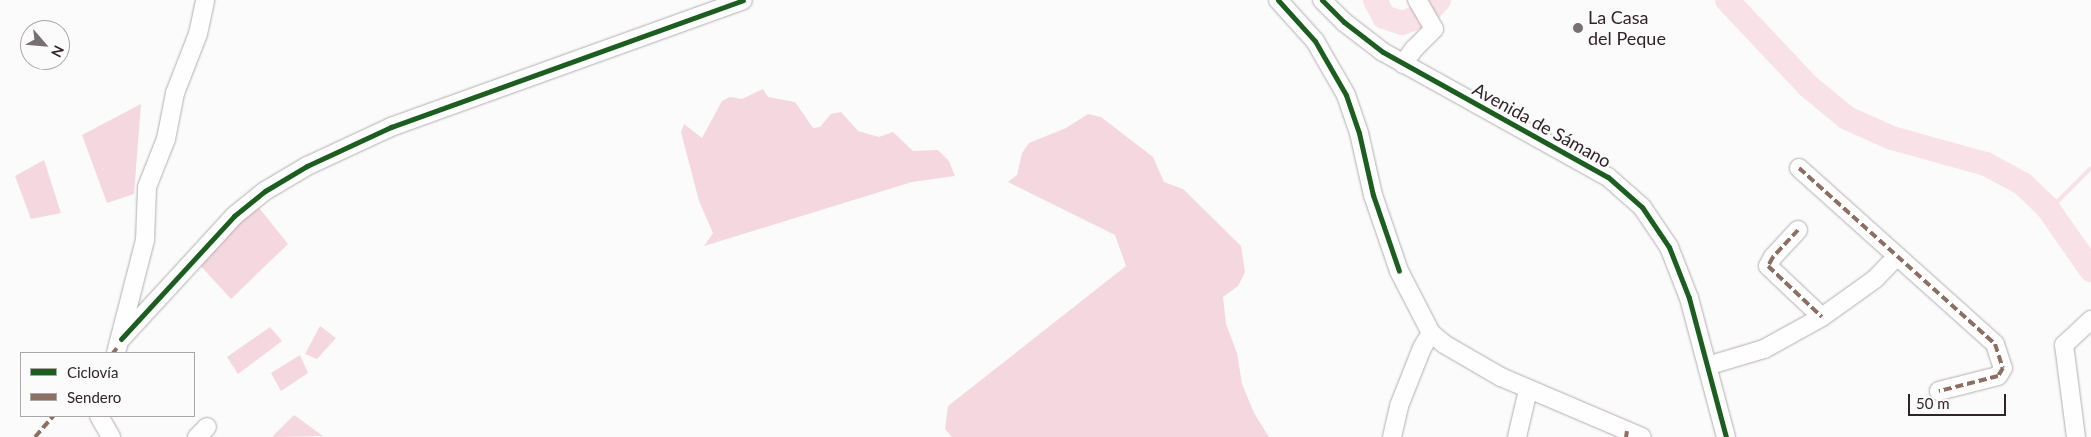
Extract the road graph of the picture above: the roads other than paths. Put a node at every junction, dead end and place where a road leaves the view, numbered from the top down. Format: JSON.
{"nodes":[{"id":1,"x":205,"y":0,"type":"edge"},
{"id":2,"x":743,"y":0,"type":"edge"},
{"id":3,"x":1278,"y":0,"type":"edge"},
{"id":4,"x":1322,"y":0,"type":"edge"},
{"id":5,"x":1418,"y":4,"type":"edge"},
{"id":6,"x":1403,"y":64,"type":"junction"},
{"id":7,"x":1799,"y":168,"type":"dead end"},
{"id":8,"x":1798,"y":230,"type":"dead end"},
{"id":9,"x":1897,"y":256,"type":"junction"},
{"id":10,"x":1822,"y":318,"type":"junction"},
{"id":11,"x":2091,"y":320,"type":"edge"},
{"id":12,"x":1432,"y":333,"type":"junction"},
{"id":13,"x":118,"y":346,"type":"edge"},
{"id":14,"x":1706,"y":366,"type":"junction"},
{"id":15,"x":1528,"y":390,"type":"junction"},
{"id":16,"x":1939,"y":391,"type":"dead end"},
{"id":17,"x":100,"y":417,"type":"edge"},
{"id":18,"x":1632,"y":435,"type":"edge"},
{"id":19,"x":111,"y":437,"type":"edge"},
{"id":20,"x":1392,"y":437,"type":"edge"},
{"id":21,"x":1517,"y":437,"type":"edge"},
{"id":22,"x":1726,"y":437,"type":"edge"},
{"id":23,"x":2076,"y":437,"type":"edge"}],
"edges":[{"from":1,"to":13,"type":"street"},
{"from":2,"to":13,"type":"street"},
{"from":3,"to":12,"type":"street"},
{"from":4,"to":6,"type":"street","name":"Avenida de Sámano"},
{"from":5,"to":6,"type":"street"},
{"from":6,"to":14,"type":"street","name":"Avenida de Sámano"},
{"from":7,"to":9,"type":"street"},
{"from":8,"to":10,"type":"street"},
{"from":9,"to":10,"type":"street"},
{"from":9,"to":16,"type":"street"},
{"from":10,"to":14,"type":"street"},
{"from":11,"to":23,"type":"street"},
{"from":12,"to":15,"type":"street"},
{"from":12,"to":20,"type":"street"},
{"from":14,"to":22,"type":"street","name":"Avenida de Sámano"},
{"from":15,"to":18,"type":"street"},
{"from":15,"to":21,"type":"street"},
{"from":17,"to":19,"type":"street"}]}
